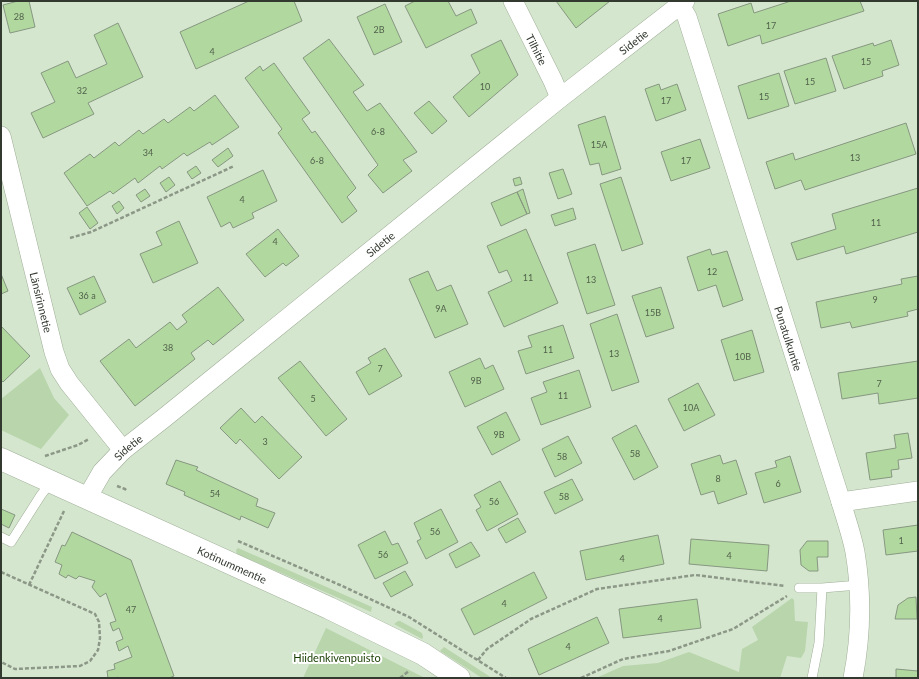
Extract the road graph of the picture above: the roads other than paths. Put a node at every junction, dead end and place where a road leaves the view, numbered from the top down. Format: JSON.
{"nodes":[{"id":1,"x":513,"y":1,"type":"edge"},
{"id":2,"x":683,"y":3,"type":"edge"},
{"id":3,"x":560,"y":98,"type":"junction"},
{"id":4,"x":1,"y":136,"type":"edge"},
{"id":5,"x":122,"y":450,"type":"junction"},
{"id":6,"x":1,"y":459,"type":"edge"},
{"id":7,"x":51,"y":482,"type":"junction"},
{"id":8,"x":918,"y":491,"type":"edge"},
{"id":9,"x":87,"y":498,"type":"junction"},
{"id":10,"x":841,"y":502,"type":"junction"},
{"id":11,"x":1,"y":537,"type":"edge"},
{"id":12,"x":859,"y":586,"type":"junction"},
{"id":13,"x":799,"y":588,"type":"road end"},
{"id":14,"x":822,"y":588,"type":"junction"},
{"id":15,"x":459,"y":678,"type":"edge"},
{"id":16,"x":812,"y":678,"type":"edge"},
{"id":17,"x":853,"y":678,"type":"edge"}],
"edges":[{"from":1,"to":3,"type":"street","name":"Tilhitie"},
{"from":2,"to":3,"type":"street","name":"Sidetie"},
{"from":2,"to":10,"type":"street","name":"Punatulkuntie"},
{"from":3,"to":5,"type":"street","name":"Sidetie"},
{"from":4,"to":5,"type":"street","name":"Länsirinnetie"},
{"from":5,"to":9,"type":"street","name":"Sidetie"},
{"from":6,"to":7,"type":"main road","name":"Kotinummentie"},
{"from":7,"to":9,"type":"main road","name":"Kotinummentie"},
{"from":7,"to":11,"type":"lane"},
{"from":8,"to":10,"type":"street"},
{"from":9,"to":15,"type":"main road","name":"Kotinummentie"},
{"from":10,"to":12,"type":"street","name":"Punatulkuntie"},
{"from":12,"to":14,"type":"lane"},
{"from":12,"to":17,"type":"street","name":"Punatulkuntie"},
{"from":13,"to":14,"type":"lane"},
{"from":14,"to":16,"type":"lane"}]}
